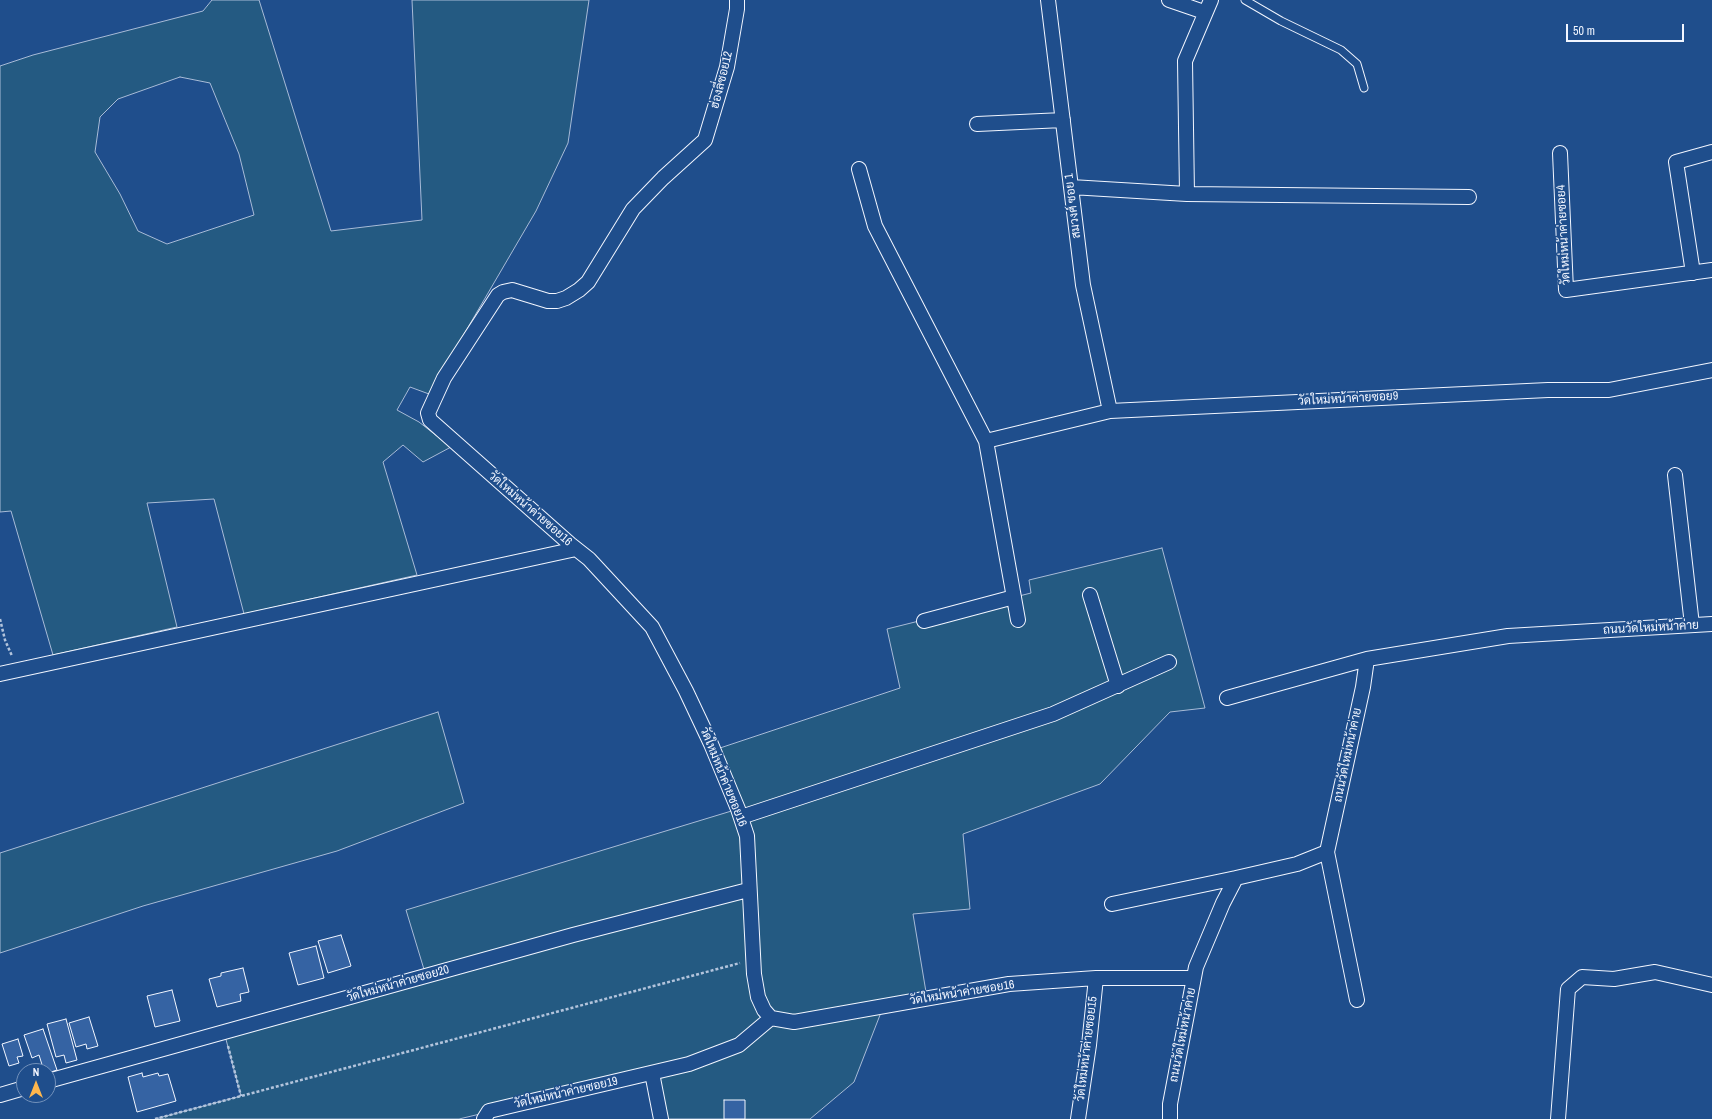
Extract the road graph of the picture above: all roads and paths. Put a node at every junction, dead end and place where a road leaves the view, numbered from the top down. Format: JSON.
{"nodes":[{"id":1,"x":737,"y":0,"type":"edge"},
{"id":2,"x":1048,"y":0,"type":"edge"},
{"id":3,"x":1169,"y":0,"type":"edge"},
{"id":4,"x":1245,"y":0,"type":"edge"},
{"id":5,"x":1207,"y":6,"type":"edge"},
{"id":6,"x":1364,"y":88,"type":"dead end"},
{"id":7,"x":1063,"y":120,"type":"junction"},
{"id":8,"x":977,"y":124,"type":"dead end"},
{"id":9,"x":1712,"y":152,"type":"edge"},
{"id":10,"x":1560,"y":153,"type":"dead end"},
{"id":11,"x":859,"y":168,"type":"dead end"},
{"id":12,"x":1071,"y":187,"type":"junction"},
{"id":13,"x":1187,"y":194,"type":"junction"},
{"id":14,"x":1469,"y":197,"type":"dead end"},
{"id":15,"x":1712,"y":270,"type":"edge"},
{"id":16,"x":1693,"y":272,"type":"junction"},
{"id":17,"x":557,"y":301,"type":"joint"},
{"id":18,"x":1712,"y":370,"type":"edge"},
{"id":19,"x":1110,"y":410,"type":"junction"},
{"id":20,"x":986,"y":441,"type":"junction"},
{"id":21,"x":1675,"y":475,"type":"dead end"},
{"id":22,"x":576,"y":548,"type":"junction"},
{"id":23,"x":1090,"y":595,"type":"dead end"},
{"id":24,"x":1014,"y":597,"type":"junction"},
{"id":25,"x":0,"y":619,"type":"edge"},
{"id":26,"x":1018,"y":620,"type":"dead end"},
{"id":27,"x":924,"y":621,"type":"dead end"},
{"id":28,"x":1712,"y":624,"type":"edge"},
{"id":29,"x":1692,"y":625,"type":"junction"},
{"id":30,"x":1367,"y":659,"type":"junction"},
{"id":31,"x":1170,"y":662,"type":"dead end"},
{"id":32,"x":18,"y":670,"type":"junction"},
{"id":33,"x":0,"y":674,"type":"edge"},
{"id":34,"x":1118,"y":686,"type":"junction"},
{"id":35,"x":1227,"y":698,"type":"dead end"},
{"id":36,"x":741,"y":818,"type":"junction"},
{"id":37,"x":1327,"y":852,"type":"junction"},
{"id":38,"x":1236,"y":878,"type":"junction"},
{"id":39,"x":748,"y":890,"type":"junction"},
{"id":40,"x":1112,"y":904,"type":"dead end"},
{"id":41,"x":753,"y":959,"type":"junction"},
{"id":42,"x":1096,"y":978,"type":"junction"},
{"id":43,"x":1194,"y":978,"type":"junction"},
{"id":44,"x":1712,"y":984,"type":"edge"},
{"id":45,"x":1357,"y":1000,"type":"dead end"},
{"id":46,"x":771,"y":1018,"type":"junction"},
{"id":47,"x":224,"y":1032,"type":"junction"},
{"id":48,"x":652,"y":1073,"type":"junction"},
{"id":49,"x":56,"y":1079,"type":"edge"},
{"id":50,"x":16,"y":1090,"type":"edge"},
{"id":51,"x":0,"y":1095,"type":"edge"},
{"id":52,"x":241,"y":1096,"type":"junction"},
{"id":53,"x":155,"y":1119,"type":"edge"},
{"id":54,"x":484,"y":1119,"type":"edge"},
{"id":55,"x":661,"y":1119,"type":"edge"},
{"id":56,"x":1078,"y":1119,"type":"edge"},
{"id":57,"x":1170,"y":1119,"type":"edge"},
{"id":58,"x":1558,"y":1119,"type":"edge"}],
"edges":[{"from":1,"to":17,"type":"street","name":"ฮ่องลี่ซอย12"},
{"from":2,"to":7,"type":"street","name":"สมวงศ์ ซอย 1"},
{"from":3,"to":5,"type":"street"},
{"from":4,"to":6,"type":"lane"},
{"from":5,"to":13,"type":"street"},
{"from":7,"to":8,"type":"street"},
{"from":7,"to":12,"type":"street","name":"สมวงศ์ ซอย 1"},
{"from":9,"to":16,"type":"street"},
{"from":10,"to":16,"type":"street","name":"วัดใหม่หน้าค่ายซอย4"},
{"from":11,"to":20,"type":"street"},
{"from":12,"to":13,"type":"street"},
{"from":12,"to":19,"type":"street","name":"สมวงศ์ ซอย 1"},
{"from":13,"to":14,"type":"street"},
{"from":15,"to":16,"type":"street","name":"วัดใหม่หน้าค่ายซอย4"},
{"from":17,"to":22,"type":"street","name":"วัดใหม่หน้าค่ายซอย16"},
{"from":18,"to":19,"type":"street","name":"วัดใหม่หน้าค่ายซอย9"},
{"from":19,"to":20,"type":"street","name":"วัดใหม่หน้าค่ายซอย9"},
{"from":20,"to":24,"type":"street"},
{"from":21,"to":29,"type":"street"},
{"from":22,"to":32,"type":"street"},
{"from":22,"to":36,"type":"street","name":"วัดใหม่หน้าค่ายซอย16"},
{"from":23,"to":34,"type":"street"},
{"from":24,"to":26,"type":"street"},
{"from":24,"to":27,"type":"street"},
{"from":25,"to":32,"type":"path"},
{"from":28,"to":29,"type":"street","name":"ถนนวัดใหม่หน้าค่าย"},
{"from":29,"to":30,"type":"street","name":"ถนนวัดใหม่หน้าค่าย"},
{"from":30,"to":35,"type":"street"},
{"from":30,"to":37,"type":"street","name":"ถนนวัดใหม่หน้าค่าย"},
{"from":31,"to":34,"type":"street"},
{"from":32,"to":33,"type":"street"},
{"from":34,"to":36,"type":"street"},
{"from":36,"to":39,"type":"street","name":"วัดใหม่หน้าค่ายซอย16"},
{"from":37,"to":38,"type":"street"},
{"from":37,"to":45,"type":"street"},
{"from":38,"to":40,"type":"street"},
{"from":38,"to":43,"type":"street","name":"ถนนวัดใหม่หน้าค่าย"},
{"from":39,"to":41,"type":"street","name":"วัดใหม่หน้าค่ายซอย16"},
{"from":39,"to":47,"type":"street","name":"วัดใหม่หน้าค่ายซอย20"},
{"from":41,"to":46,"type":"street","name":"วัดใหม่หน้าค่ายซอย16"},
{"from":41,"to":52,"type":"path"},
{"from":42,"to":43,"type":"street","name":"วัดใหม่หน้าค่ายซอย16"},
{"from":42,"to":46,"type":"street","name":"วัดใหม่หน้าค่ายซอย16"},
{"from":42,"to":56,"type":"street","name":"วัดใหม่หน้าค่ายซอย15"},
{"from":43,"to":57,"type":"street","name":"ถนนวัดใหม่หน้าค่าย"},
{"from":44,"to":58,"type":"street"},
{"from":46,"to":48,"type":"street","name":"วัดใหม่หน้าค่ายซอย19"},
{"from":47,"to":49,"type":"street","name":"วัดใหม่หน้าค่ายซอย20"},
{"from":47,"to":52,"type":"path"},
{"from":48,"to":54,"type":"street","name":"วัดใหม่หน้าค่ายซอย19"},
{"from":48,"to":55,"type":"street"},
{"from":50,"to":51,"type":"street"},
{"from":52,"to":53,"type":"path"}]}
